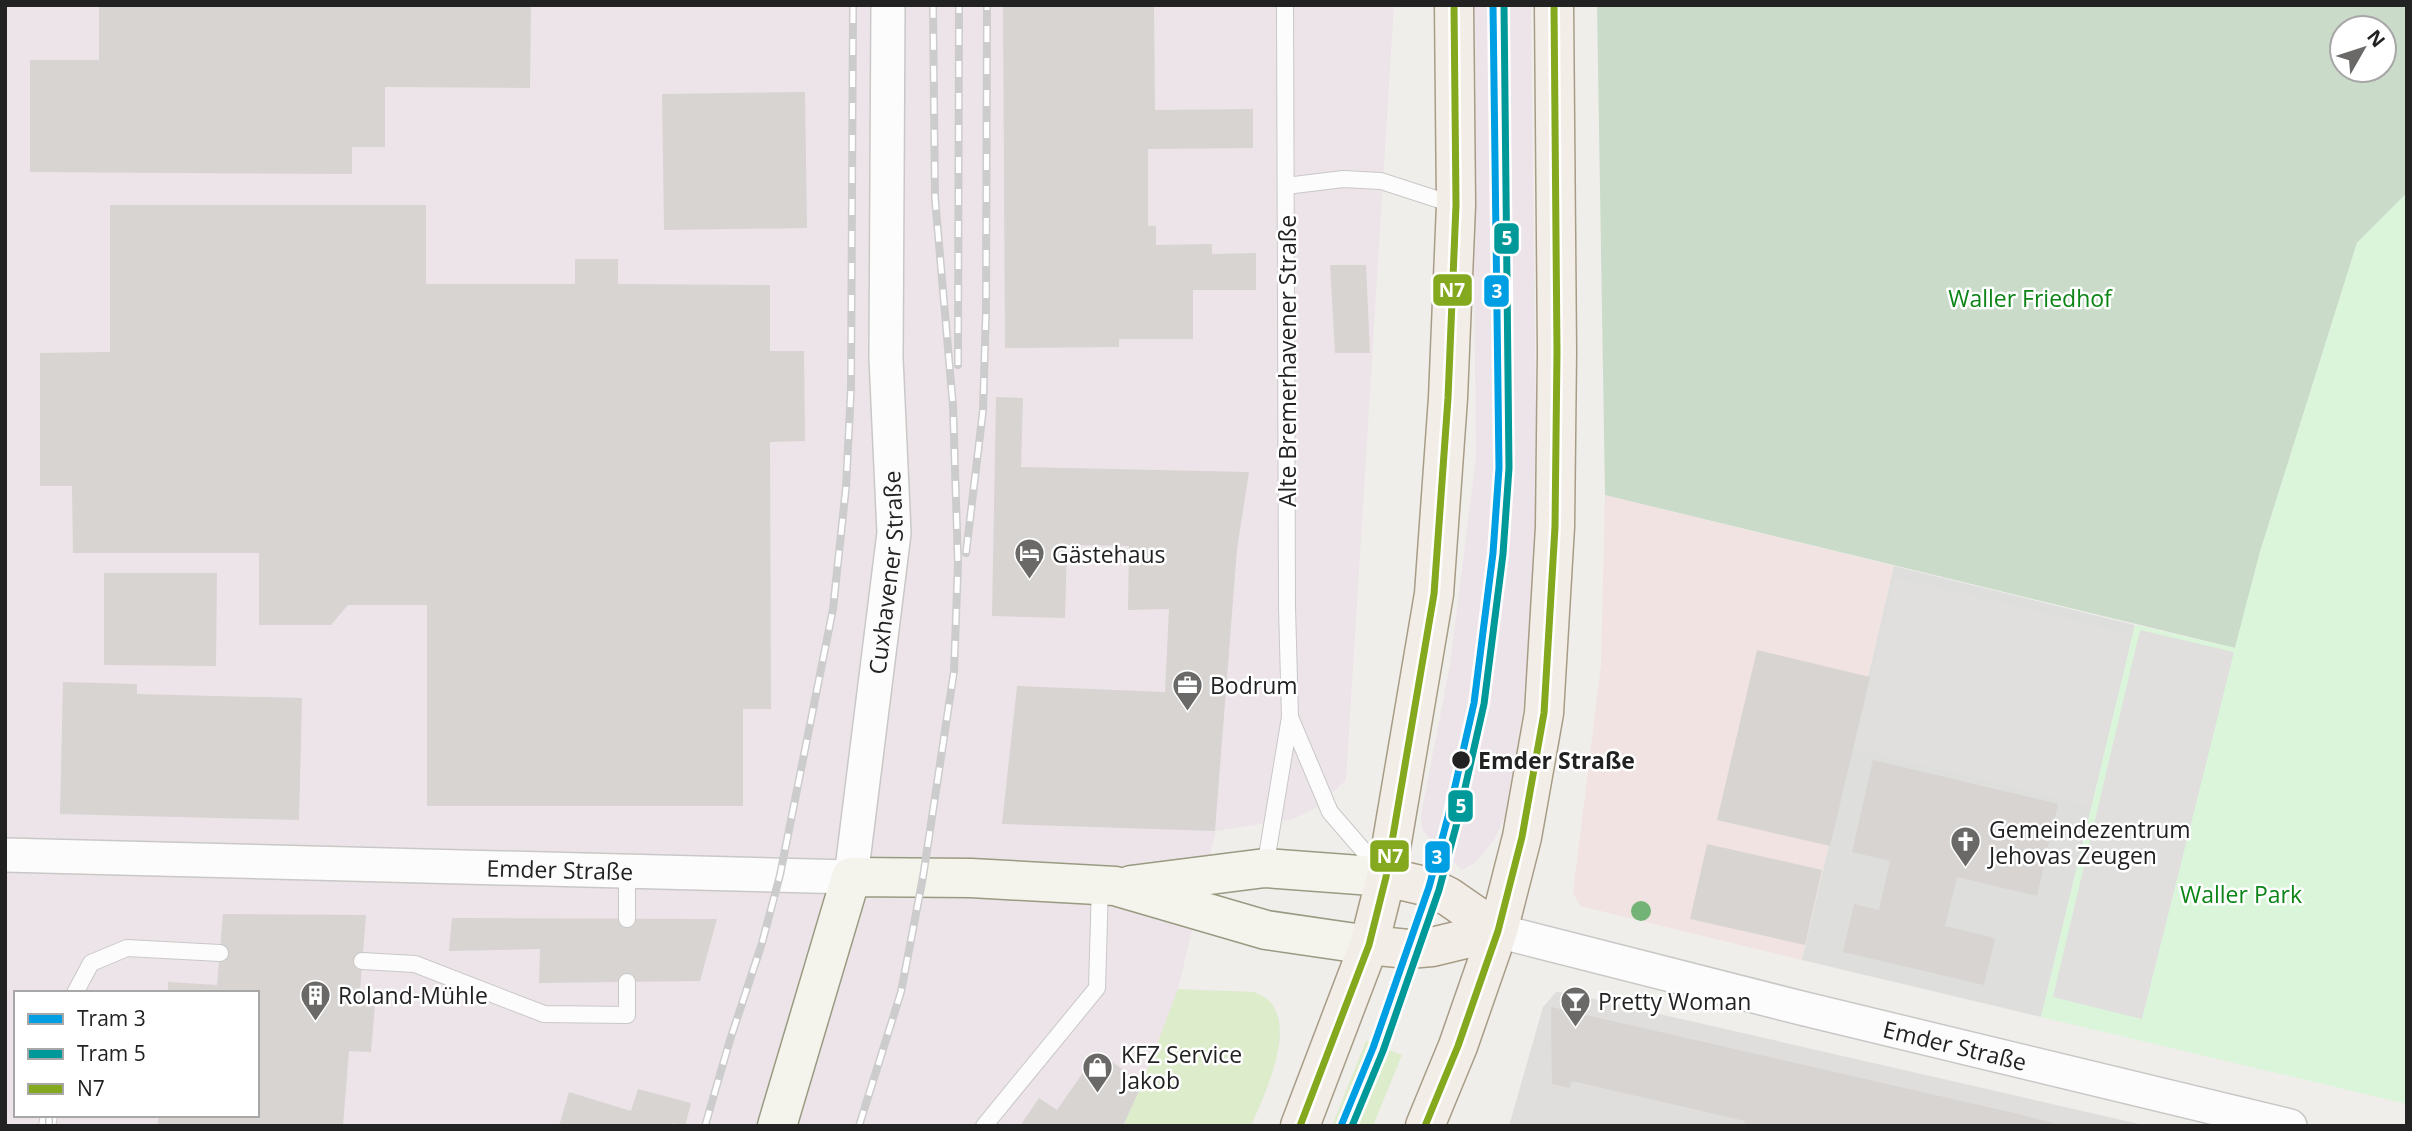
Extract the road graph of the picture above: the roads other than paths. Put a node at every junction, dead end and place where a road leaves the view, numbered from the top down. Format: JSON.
{"nodes":[{"id":1,"x":888,"y":5,"type":"edge"},
{"id":2,"x":1285,"y":5,"type":"edge"},
{"id":3,"x":1454,"y":5,"type":"edge"},
{"id":4,"x":1554,"y":5,"type":"edge"},
{"id":5,"x":1286,"y":186,"type":"junction"},
{"id":6,"x":1456,"y":205,"type":"junction"},
{"id":7,"x":1290,"y":716,"type":"junction"},
{"id":8,"x":5,"y":855,"type":"edge"},
{"id":9,"x":1265,"y":868,"type":"junction"},
{"id":10,"x":627,"y":872,"type":"junction"},
{"id":11,"x":851,"y":877,"type":"junction"},
{"id":12,"x":1385,"y":877,"type":"junction"},
{"id":13,"x":1107,"y":886,"type":"junction"},
{"id":14,"x":627,"y":919,"type":"dead end"},
{"id":15,"x":1498,"y":931,"type":"junction"},
{"id":16,"x":1368,"y":945,"type":"junction"},
{"id":17,"x":220,"y":953,"type":"dead end"},
{"id":18,"x":362,"y":961,"type":"dead end"},
{"id":19,"x":627,"y":982,"type":"dead end"},
{"id":20,"x":76,"y":991,"type":"edge"},
{"id":21,"x":777,"y":1126,"type":"edge"},
{"id":22,"x":984,"y":1126,"type":"edge"},
{"id":23,"x":1300,"y":1126,"type":"edge"},
{"id":24,"x":1425,"y":1126,"type":"edge"},
{"id":25,"x":2290,"y":1126,"type":"edge"}],
"edges":[{"from":1,"to":11,"type":"street","name":"Cuxhavener Straße"},
{"from":2,"to":5,"type":"lane","name":"Alte Bremerhavener Straße"},
{"from":3,"to":6,"type":"main road"},
{"from":4,"to":15,"type":"main road"},
{"from":5,"to":6,"type":"lane"},
{"from":5,"to":7,"type":"lane","name":"Alte Bremerhavener Straße"},
{"from":6,"to":12,"type":"main road"},
{"from":7,"to":9,"type":"lane","name":"Alte Bremerhavener Straße"},
{"from":7,"to":12,"type":"lane","name":"Alte Bremerhavener Straße"},
{"from":8,"to":10,"type":"street","name":"Emder Straße"},
{"from":9,"to":12,"type":"street","name":"Emder Straße"},
{"from":9,"to":13,"type":"street","name":"Emder Straße"},
{"from":10,"to":11,"type":"street","name":"Emder Straße"},
{"from":10,"to":14,"type":"lane"},
{"from":11,"to":13,"type":"street","name":"Emder Straße"},
{"from":11,"to":21,"type":"street","name":"Cuxhavener Straße"},
{"from":12,"to":15,"type":"main road","name":"Emder Straße"},
{"from":12,"to":16,"type":"main road"},
{"from":13,"to":16,"type":"street","name":"Emder Straße"},
{"from":13,"to":22,"type":"lane"},
{"from":15,"to":16,"type":"main road","name":"Emder Straße"},
{"from":15,"to":24,"type":"main road"},
{"from":15,"to":25,"type":"street","name":"Emder Straße"},
{"from":16,"to":23,"type":"main road"},
{"from":17,"to":20,"type":"lane"},
{"from":18,"to":19,"type":"lane"}]}
